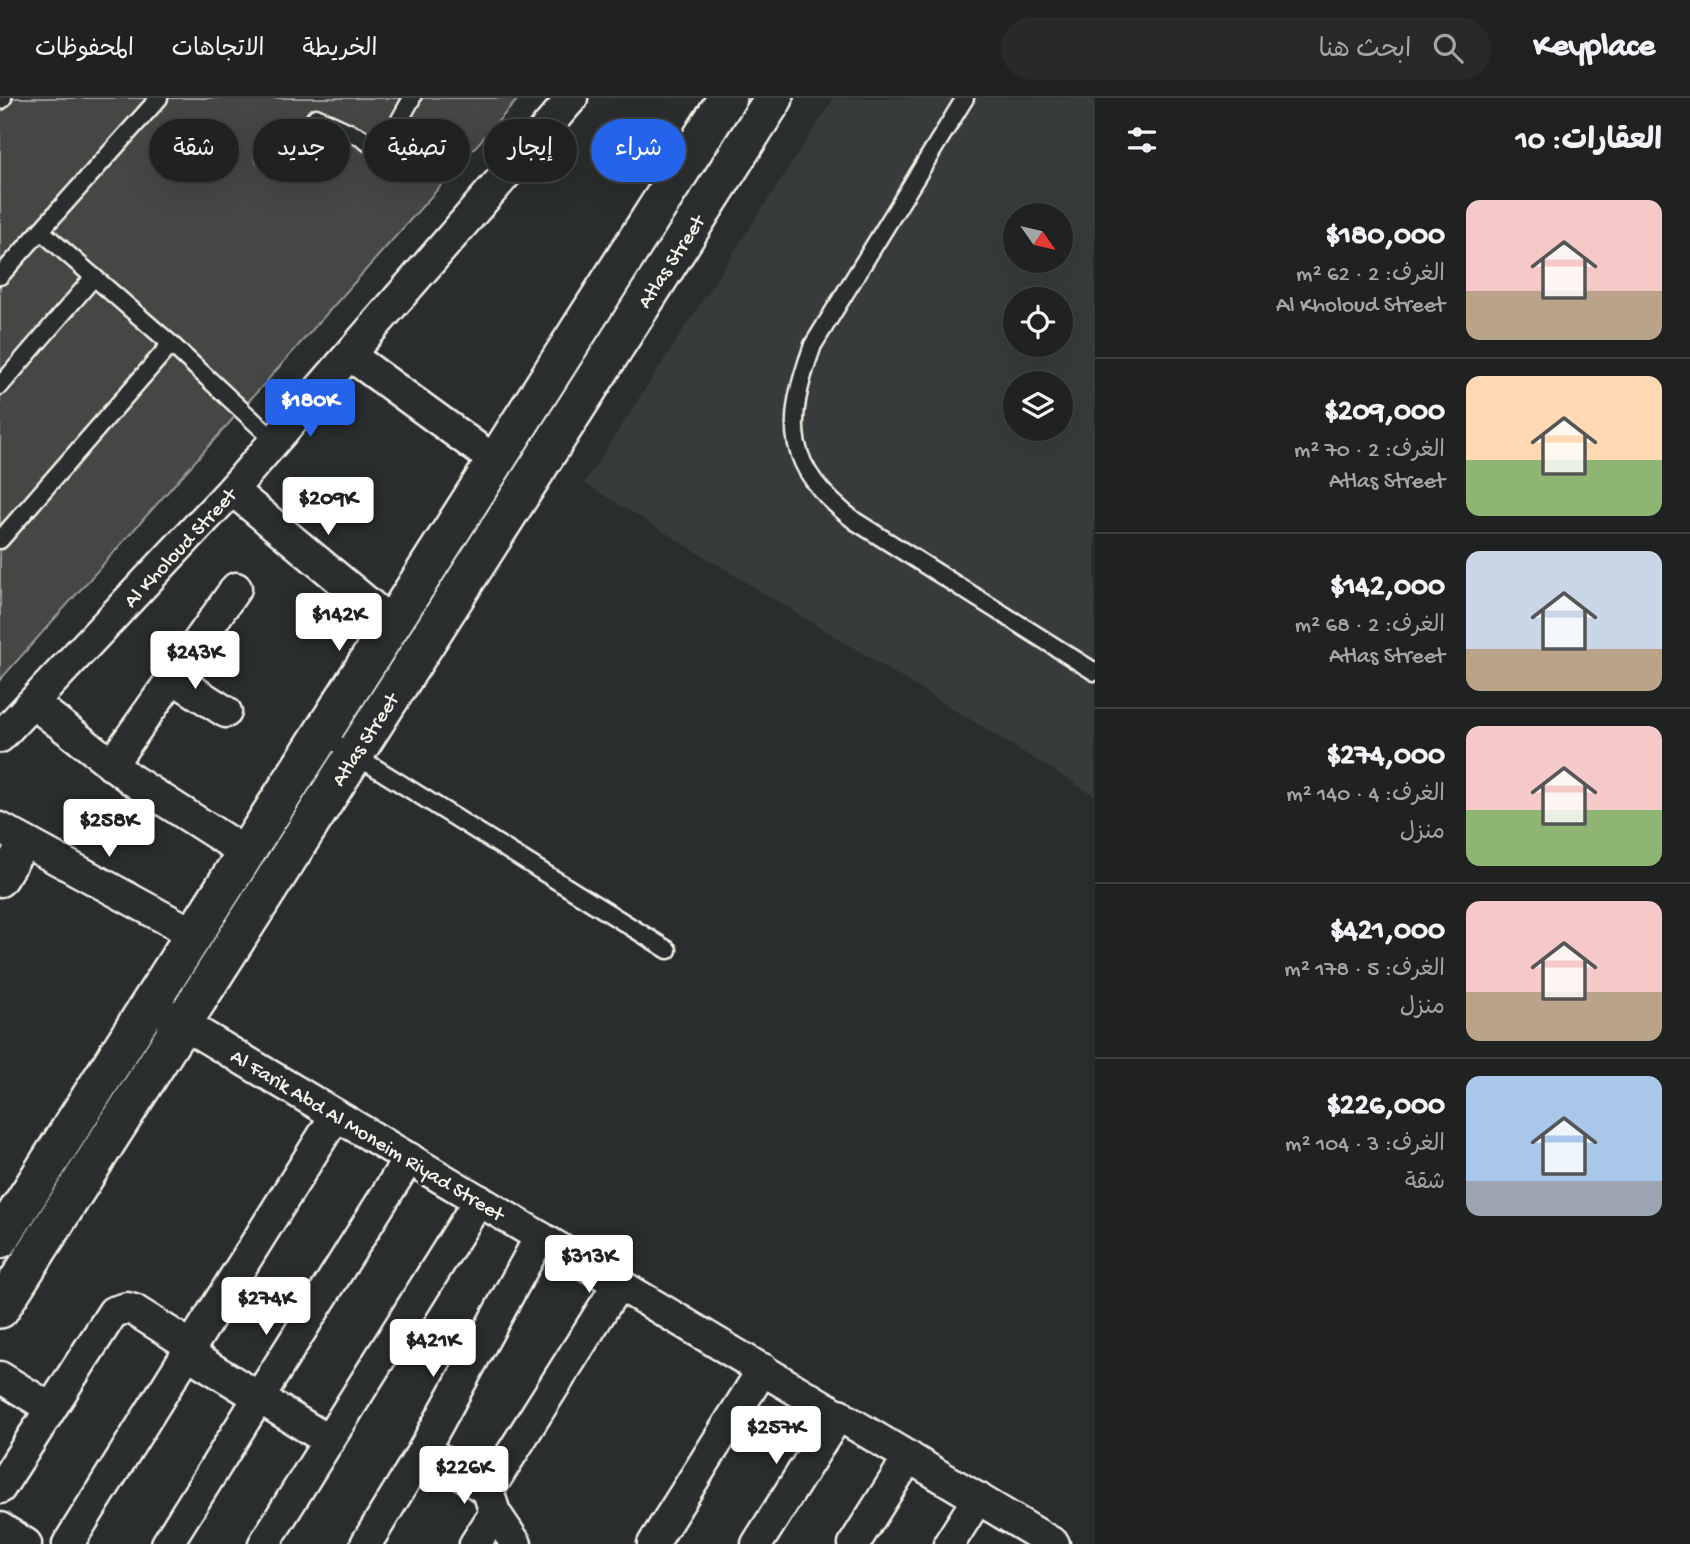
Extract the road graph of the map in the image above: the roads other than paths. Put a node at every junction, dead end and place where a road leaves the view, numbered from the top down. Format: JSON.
{"nodes":[{"id":1,"x":159,"y":98,"type":"edge"},
{"id":2,"x":412,"y":98,"type":"edge"},
{"id":3,"x":572,"y":98,"type":"edge"},
{"id":4,"x":726,"y":98,"type":"edge"},
{"id":5,"x":965,"y":98,"type":"edge"},
{"id":6,"x":765,"y":101,"type":"edge"},
{"id":7,"x":350,"y":132,"type":"edge"},
{"id":8,"x":41,"y":231,"type":"junction"},
{"id":9,"x":0,"y":276,"type":"edge"},
{"id":10,"x":94,"y":277,"type":"junction"},
{"id":11,"x":171,"y":344,"type":"junction"},
{"id":12,"x":351,"y":356,"type":"junction"},
{"id":13,"x":0,"y":386,"type":"edge"},
{"id":14,"x":275,"y":441,"type":"junction"},
{"id":15,"x":495,"y":461,"type":"junction"},
{"id":16,"x":232,"y":490,"type":"junction"},
{"id":17,"x":0,"y":540,"type":"edge"},
{"id":18,"x":236,"y":589,"type":"dead end"},
{"id":19,"x":392,"y":623,"type":"junction"},
{"id":20,"x":1095,"y":672,"type":"edge"},
{"id":21,"x":173,"y":678,"type":"junction"},
{"id":22,"x":33,"y":703,"type":"junction"},
{"id":23,"x":226,"y":712,"type":"dead end"},
{"id":24,"x":321,"y":734,"type":"junction"},
{"id":25,"x":0,"y":737,"type":"edge"},
{"id":26,"x":354,"y":754,"type":"junction"},
{"id":27,"x":111,"y":765,"type":"junction"},
{"id":28,"x":13,"y":835,"type":"edge"},
{"id":29,"x":246,"y":853,"type":"junction"},
{"id":30,"x":0,"y":881,"type":"edge"},
{"id":31,"x":194,"y":934,"type":"junction"},
{"id":32,"x":668,"y":950,"type":"dead end"},
{"id":33,"x":150,"y":1004,"type":"junction"},
{"id":34,"x":183,"y":1023,"type":"junction"},
{"id":35,"x":336,"y":1115,"type":"junction"},
{"id":36,"x":409,"y":1158,"type":"junction"},
{"id":37,"x":479,"y":1199,"type":"junction"},
{"id":38,"x":540,"y":1237,"type":"junction"},
{"id":39,"x":0,"y":1239,"type":"edge"},
{"id":40,"x":619,"y":1283,"type":"junction"},
{"id":41,"x":0,"y":1309,"type":"edge"},
{"id":42,"x":189,"y":1349,"type":"junction"},
{"id":43,"x":763,"y":1369,"type":"junction"},
{"id":44,"x":0,"y":1377,"type":"edge"},
{"id":45,"x":259,"y":1397,"type":"junction"},
{"id":46,"x":50,"y":1408,"type":"junction"},
{"id":47,"x":839,"y":1414,"type":"junction"},
{"id":48,"x":329,"y":1441,"type":"junction"},
{"id":49,"x":424,"y":1449,"type":"junction"},
{"id":50,"x":909,"y":1457,"type":"junction"},
{"id":51,"x":0,"y":1488,"type":"edge"},
{"id":52,"x":978,"y":1498,"type":"junction"},
{"id":53,"x":492,"y":1502,"type":"junction"},
{"id":54,"x":0,"y":1528,"type":"edge"},
{"id":55,"x":1052,"y":1543,"type":"edge"},
{"id":56,"x":26,"y":1544,"type":"edge"},
{"id":57,"x":68,"y":1544,"type":"edge"},
{"id":58,"x":167,"y":1544,"type":"edge"},
{"id":59,"x":264,"y":1544,"type":"edge"},
{"id":60,"x":366,"y":1544,"type":"edge"},
{"id":61,"x":475,"y":1544,"type":"edge"},
{"id":62,"x":516,"y":1544,"type":"edge"},
{"id":63,"x":653,"y":1544,"type":"edge"},
{"id":64,"x":757,"y":1544,"type":"edge"},
{"id":65,"x":854,"y":1544,"type":"edge"},
{"id":66,"x":949,"y":1544,"type":"edge"}],
"edges":[{"from":1,"to":8,"type":"lane"},
{"from":2,"to":7,"type":"lane"},
{"from":3,"to":12,"type":"street","name":"Al Kholoud Street"},
{"from":4,"to":15,"type":"street","name":"Atlas Street"},
{"from":5,"to":20,"type":"lane"},
{"from":6,"to":26,"type":"street","name":"Atlas Street"},
{"from":8,"to":9,"type":"lane"},
{"from":8,"to":10,"type":"lane"},
{"from":10,"to":11,"type":"lane"},
{"from":10,"to":13,"type":"lane"},
{"from":11,"to":14,"type":"lane"},
{"from":11,"to":17,"type":"lane"},
{"from":12,"to":14,"type":"street","name":"Al Kholoud Street"},
{"from":12,"to":15,"type":"street"},
{"from":14,"to":16,"type":"street","name":"Al Kholoud Street"},
{"from":15,"to":19,"type":"street","name":"Atlas Street"},
{"from":16,"to":19,"type":"street"},
{"from":16,"to":22,"type":"street","name":"Al Kholoud Street"},
{"from":18,"to":21,"type":"street"},
{"from":19,"to":24,"type":"street","name":"Atlas Street"},
{"from":21,"to":23,"type":"street"},
{"from":21,"to":27,"type":"street"},
{"from":22,"to":25,"type":"street","name":"Al Kholoud Street"},
{"from":22,"to":27,"type":"street"},
{"from":24,"to":26,"type":"lane"},
{"from":24,"to":29,"type":"street","name":"Atlas Street"},
{"from":26,"to":32,"type":"lane"},
{"from":26,"to":34,"type":"street","name":"Atlas Street"},
{"from":27,"to":29,"type":"street"},
{"from":28,"to":30,"type":"street"},
{"from":28,"to":31,"type":"street"},
{"from":29,"to":31,"type":"street","name":"Atlas Street"},
{"from":31,"to":33,"type":"street","name":"Atlas Street"},
{"from":33,"to":34,"type":"street","name":"Al Farik Abd Al Moneim Riyad Street"},
{"from":33,"to":39,"type":"street","name":"Atlas Street"},
{"from":34,"to":35,"type":"street","name":"Al Farik Abd Al Moneim Riyad Street"},
{"from":34,"to":41,"type":"street","name":"Atlas Street"},
{"from":35,"to":36,"type":"street","name":"Al Farik Abd Al Moneim Riyad Street"},
{"from":35,"to":42,"type":"street"},
{"from":36,"to":37,"type":"street","name":"Al Farik Abd Al Moneim Riyad Street"},
{"from":36,"to":45,"type":"street"},
{"from":37,"to":38,"type":"street","name":"Al Farik Abd Al Moneim Riyad Street"},
{"from":37,"to":48,"type":"street"},
{"from":38,"to":40,"type":"street","name":"Al Farik Abd Al Moneim Riyad Street"},
{"from":38,"to":49,"type":"street"},
{"from":40,"to":43,"type":"street","name":"Al Farik Abd Al Moneim Riyad Street"},
{"from":40,"to":53,"type":"street"},
{"from":42,"to":45,"type":"street"},
{"from":42,"to":46,"type":"street"},
{"from":42,"to":57,"type":"street"},
{"from":43,"to":47,"type":"street","name":"Al Farik Abd Al Moneim Riyad Street"},
{"from":43,"to":63,"type":"street"},
{"from":44,"to":46,"type":"street"},
{"from":45,"to":48,"type":"street"},
{"from":45,"to":58,"type":"street"},
{"from":46,"to":51,"type":"street"},
{"from":47,"to":50,"type":"street","name":"Al Farik Abd Al Moneim Riyad Street"},
{"from":47,"to":64,"type":"street"},
{"from":48,"to":59,"type":"street"},
{"from":49,"to":53,"type":"street"},
{"from":49,"to":60,"type":"street"},
{"from":50,"to":52,"type":"street","name":"Al Farik Abd Al Moneim Riyad Street"},
{"from":50,"to":65,"type":"street"},
{"from":52,"to":55,"type":"street","name":"Al Farik Abd Al Moneim Riyad Street"},
{"from":52,"to":66,"type":"street"},
{"from":53,"to":61,"type":"street"},
{"from":53,"to":62,"type":"street"},
{"from":54,"to":56,"type":"street"}]}
